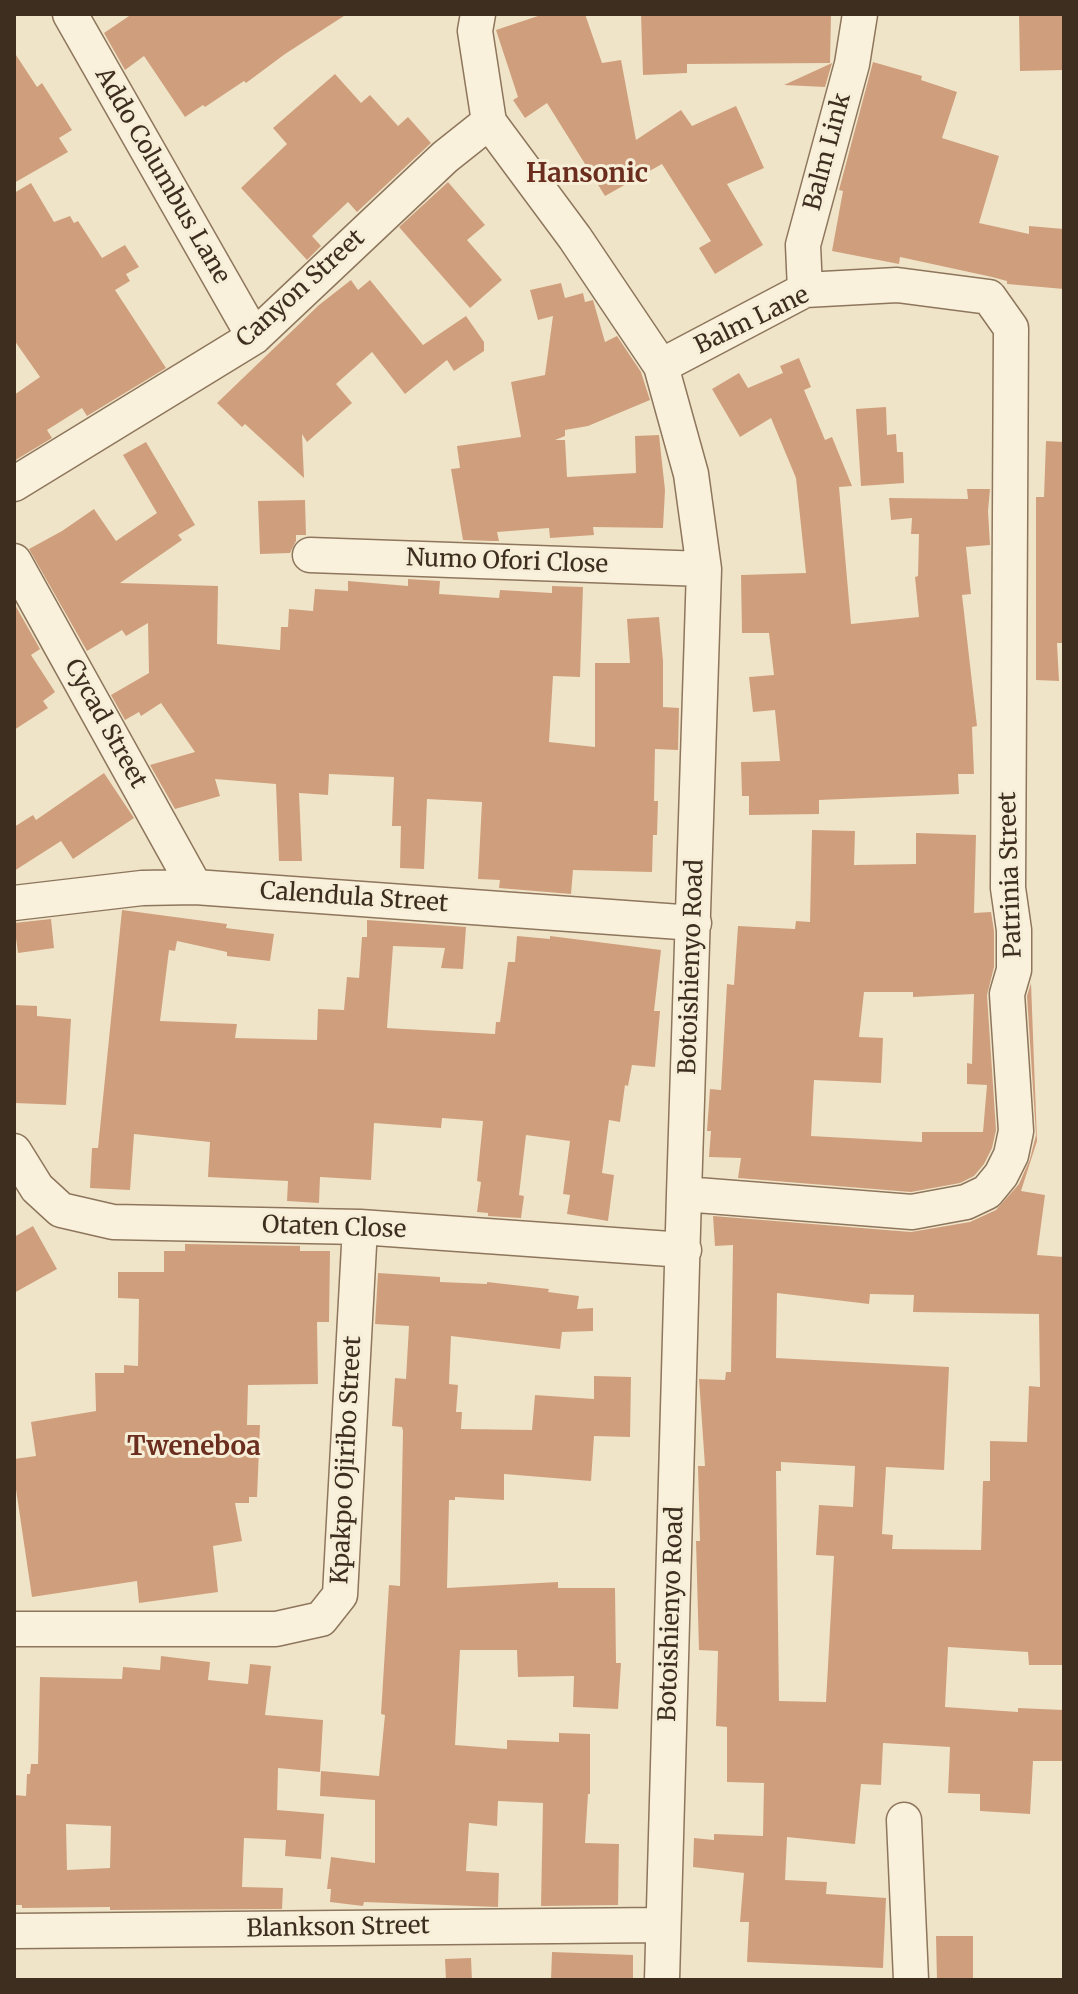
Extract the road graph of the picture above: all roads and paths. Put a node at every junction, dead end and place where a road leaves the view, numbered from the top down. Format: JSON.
{"nodes":[{"id":1,"x":70,"y":14,"type":"edge"},
{"id":2,"x":478,"y":14,"type":"edge"},
{"id":3,"x":860,"y":14,"type":"edge"},
{"id":4,"x":489,"y":122,"type":"junction"},
{"id":5,"x":805,"y":290,"type":"junction"},
{"id":6,"x":989,"y":297,"type":"joint"},
{"id":7,"x":254,"y":337,"type":"junction"},
{"id":8,"x":661,"y":366,"type":"junction"},
{"id":9,"x":14,"y":484,"type":"edge"},
{"id":10,"x":310,"y":555,"type":"dead end"},
{"id":11,"x":14,"y":561,"type":"edge"},
{"id":12,"x":704,"y":569,"type":"junction"},
{"id":13,"x":195,"y":887,"type":"junction"},
{"id":14,"x":14,"y":903,"type":"edge"},
{"id":15,"x":694,"y":923,"type":"junction"},
{"id":16,"x":14,"y":1151,"type":"edge"},
{"id":17,"x":684,"y":1194,"type":"junction"},
{"id":18,"x":360,"y":1227,"type":"junction"},
{"id":19,"x":684,"y":1250,"type":"junction"},
{"id":20,"x":14,"y":1629,"type":"edge"},
{"id":21,"x":904,"y":1820,"type":"dead end"},
{"id":22,"x":662,"y":1925,"type":"junction"},
{"id":23,"x":14,"y":1931,"type":"edge"},
{"id":24,"x":662,"y":1980,"type":"edge"},
{"id":25,"x":911,"y":1980,"type":"edge"}],
"edges":[{"from":1,"to":7,"type":"street","name":"Addo Columbus Lane"},
{"from":2,"to":4,"type":"street","name":"Botoishienyo Road"},
{"from":3,"to":5,"type":"street","name":"Balm Link"},
{"from":4,"to":7,"type":"street","name":"Canyon Street"},
{"from":4,"to":8,"type":"street","name":"Botoishienyo Road"},
{"from":5,"to":6,"type":"street","name":"Balm Lane"},
{"from":5,"to":8,"type":"street","name":"Balm Lane"},
{"from":6,"to":17,"type":"street","name":"Patrinia Street"},
{"from":7,"to":9,"type":"street","name":"Canyon Street"},
{"from":8,"to":12,"type":"street","name":"Botoishienyo Road"},
{"from":10,"to":12,"type":"street","name":"Numo Ofori Close"},
{"from":11,"to":13,"type":"street","name":"Cycad Street"},
{"from":12,"to":15,"type":"street","name":"Botoishienyo Road"},
{"from":13,"to":14,"type":"street","name":"Calendula Street"},
{"from":13,"to":15,"type":"street","name":"Calendula Street"},
{"from":15,"to":17,"type":"street","name":"Botoishienyo Road"},
{"from":16,"to":18,"type":"street","name":"Otaten Close"},
{"from":17,"to":19,"type":"street","name":"Botoishienyo Road"},
{"from":18,"to":19,"type":"street","name":"Otaten Close"},
{"from":18,"to":20,"type":"street","name":"Kpakpo Ojiribo Street"},
{"from":19,"to":22,"type":"street","name":"Botoishienyo Road"},
{"from":21,"to":25,"type":"street"},
{"from":22,"to":23,"type":"street","name":"Blankson Street"},
{"from":22,"to":24,"type":"street","name":"Botoishienyo Road"}]}
